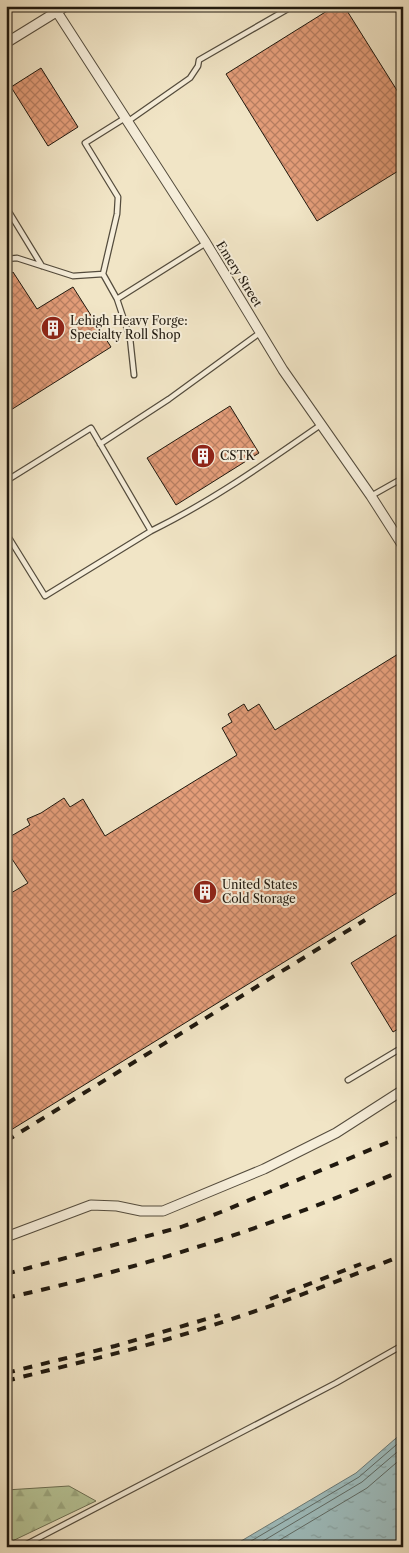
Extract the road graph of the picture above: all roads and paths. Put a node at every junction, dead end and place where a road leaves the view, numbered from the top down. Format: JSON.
{"nodes":[{"id":1,"x":66,"y":6,"type":"edge"},
{"id":2,"x":293,"y":6,"type":"edge"},
{"id":3,"x":55,"y":8,"type":"edge"},
{"id":4,"x":6,"y":43,"type":"edge"},
{"id":5,"x":126,"y":120,"type":"junction"},
{"id":6,"x":6,"y":207,"type":"edge"},
{"id":7,"x":206,"y":243,"type":"junction"},
{"id":8,"x":6,"y":258,"type":"edge"},
{"id":9,"x":42,"y":266,"type":"junction"},
{"id":10,"x":102,"y":274,"type":"junction"},
{"id":11,"x":117,"y":299,"type":"junction"},
{"id":12,"x":261,"y":332,"type":"junction"},
{"id":13,"x":134,"y":375,"type":"dead end"},
{"id":14,"x":322,"y":424,"type":"junction"},
{"id":15,"x":100,"y":444,"type":"junction"},
{"id":16,"x":403,"y":478,"type":"edge"},
{"id":17,"x":6,"y":481,"type":"edge"},
{"id":18,"x":372,"y":496,"type":"junction"},
{"id":19,"x":151,"y":531,"type":"junction"},
{"id":20,"x":6,"y":533,"type":"edge"},
{"id":21,"x":403,"y":546,"type":"edge"},
{"id":22,"x":403,"y":1047,"type":"edge"},
{"id":23,"x":348,"y":1080,"type":"dead end"},
{"id":24,"x":403,"y":1090,"type":"edge"},
{"id":25,"x":6,"y":1237,"type":"edge"},
{"id":26,"x":403,"y":1344,"type":"edge"},
{"id":27,"x":21,"y":1547,"type":"edge"}],
"edges":[{"from":1,"to":3,"type":"street"},
{"from":2,"to":5,"type":"lane"},
{"from":3,"to":4,"type":"street"},
{"from":3,"to":5,"type":"street","name":"Emery Street"},
{"from":5,"to":7,"type":"street","name":"Emery Street"},
{"from":5,"to":10,"type":"lane"},
{"from":6,"to":9,"type":"lane"},
{"from":7,"to":11,"type":"lane"},
{"from":7,"to":12,"type":"street","name":"Emery Street"},
{"from":8,"to":9,"type":"lane"},
{"from":9,"to":10,"type":"lane"},
{"from":10,"to":11,"type":"lane"},
{"from":11,"to":13,"type":"lane"},
{"from":12,"to":14,"type":"street","name":"Emery Street"},
{"from":12,"to":15,"type":"lane"},
{"from":14,"to":18,"type":"street","name":"Emery Street"},
{"from":14,"to":19,"type":"lane"},
{"from":15,"to":17,"type":"lane"},
{"from":15,"to":19,"type":"lane"},
{"from":16,"to":18,"type":"lane"},
{"from":18,"to":21,"type":"street","name":"Emery Street"},
{"from":19,"to":20,"type":"lane"},
{"from":22,"to":23,"type":"lane"},
{"from":24,"to":25,"type":"street"},
{"from":26,"to":27,"type":"lane"}]}
